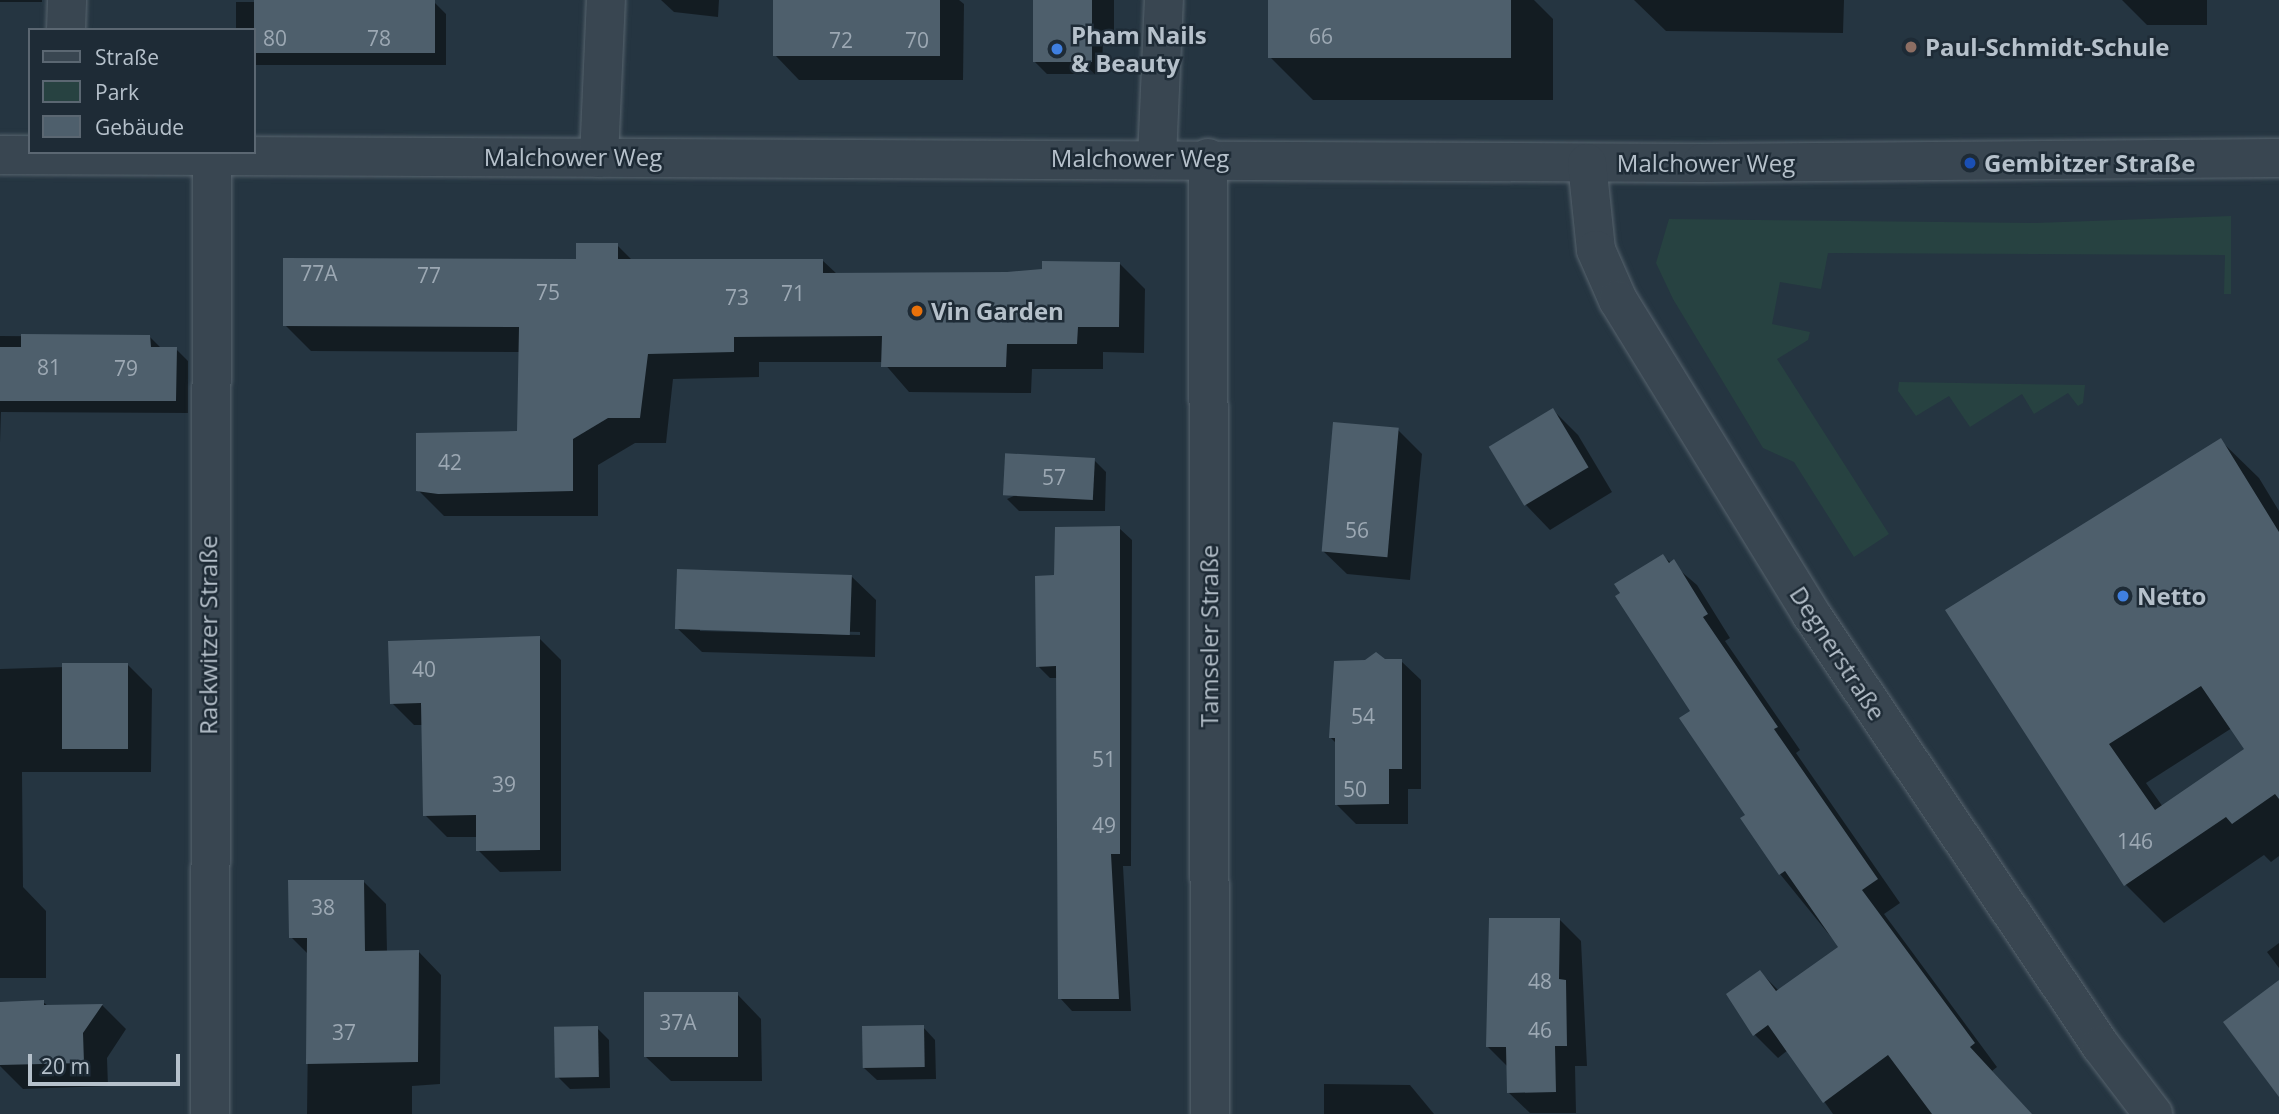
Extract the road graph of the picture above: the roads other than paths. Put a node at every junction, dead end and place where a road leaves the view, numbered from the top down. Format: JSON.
{"nodes":[{"id":1,"x":67,"y":0,"type":"edge"},
{"id":2,"x":606,"y":0,"type":"edge"},
{"id":3,"x":1164,"y":0,"type":"edge"},
{"id":4,"x":66,"y":28,"type":"edge"},
{"id":5,"x":64,"y":154,"type":"edge"},
{"id":6,"x":0,"y":155,"type":"edge"},
{"id":7,"x":212,"y":156,"type":"junction"},
{"id":8,"x":598,"y":158,"type":"junction"},
{"id":9,"x":1157,"y":158,"type":"junction"},
{"id":10,"x":1208,"y":158,"type":"junction"},
{"id":11,"x":2279,"y":159,"type":"edge"},
{"id":12,"x":1587,"y":163,"type":"junction"},
{"id":13,"x":210,"y":1114,"type":"edge"},
{"id":14,"x":1210,"y":1114,"type":"edge"},
{"id":15,"x":2153,"y":1114,"type":"edge"}],
"edges":[{"from":1,"to":4,"type":"street"},
{"from":2,"to":8,"type":"street"},
{"from":3,"to":9,"type":"street"},
{"from":5,"to":6,"type":"street","name":"Malchower Weg"},
{"from":5,"to":7,"type":"street","name":"Malchower Weg"},
{"from":7,"to":8,"type":"street","name":"Malchower Weg"},
{"from":7,"to":13,"type":"street","name":"Rackwitzer Straße"},
{"from":8,"to":9,"type":"street","name":"Malchower Weg"},
{"from":9,"to":10,"type":"street","name":"Malchower Weg"},
{"from":10,"to":12,"type":"street","name":"Malchower Weg"},
{"from":10,"to":14,"type":"street","name":"Tamseler Straße"},
{"from":11,"to":12,"type":"street","name":"Malchower Weg"},
{"from":12,"to":15,"type":"street","name":"Degnerstraße"}]}
